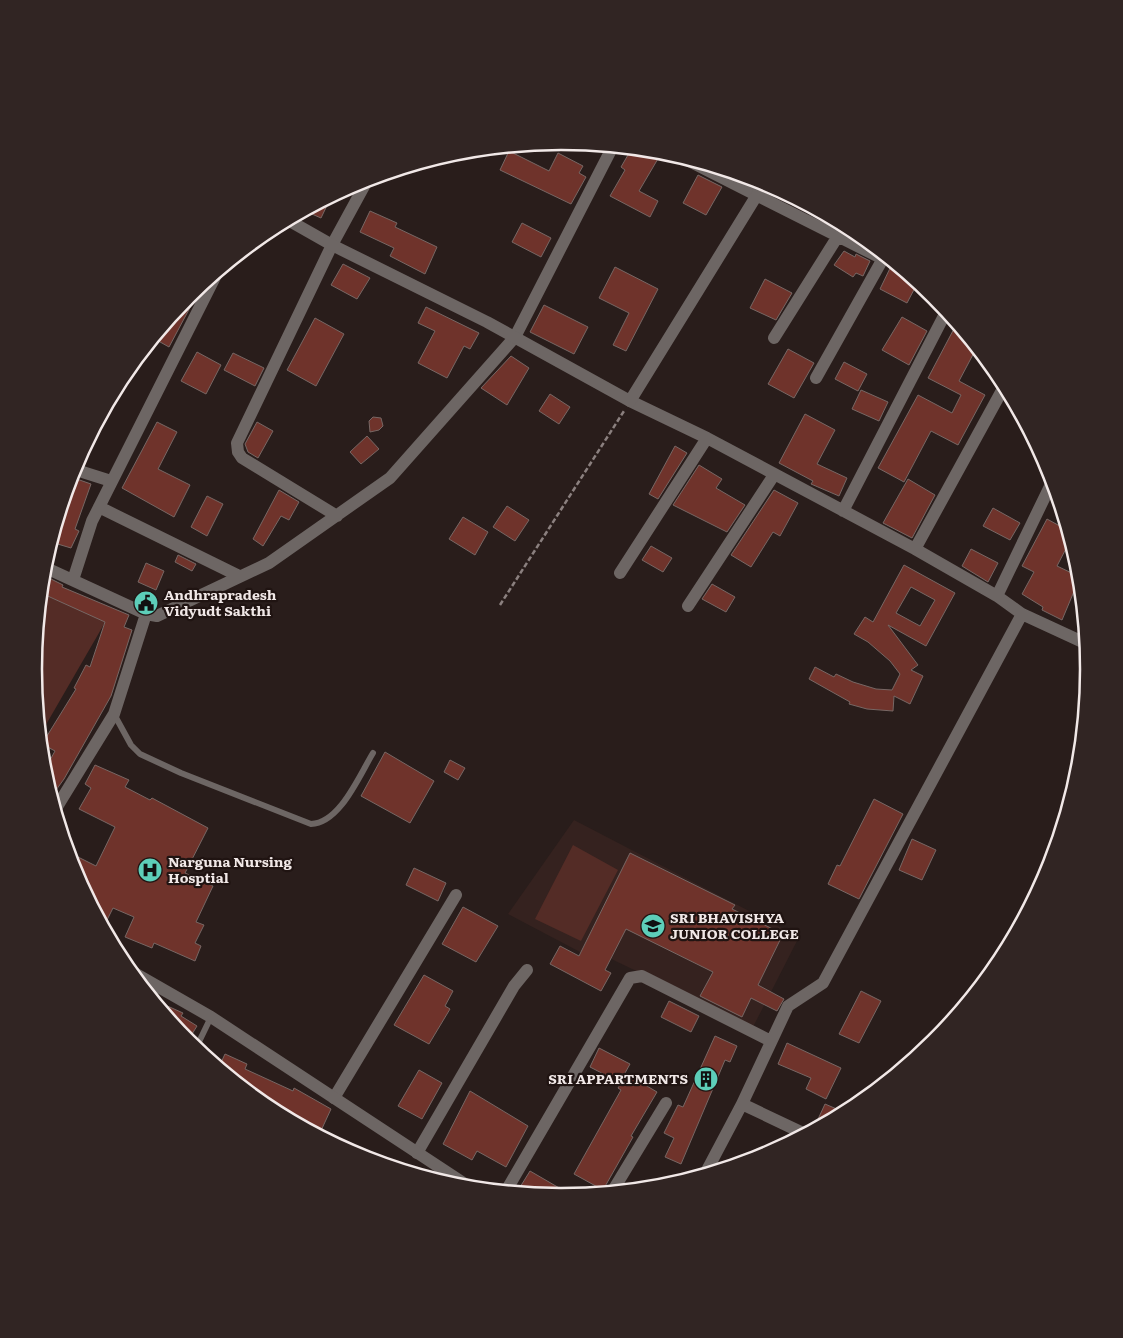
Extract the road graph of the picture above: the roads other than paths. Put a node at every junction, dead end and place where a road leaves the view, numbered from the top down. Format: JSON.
{"nodes":[{"id":1,"x":610,"y":152,"type":"edge"},
{"id":2,"x":717,"y":175,"type":"edge"},
{"id":3,"x":761,"y":190,"type":"edge"},
{"id":4,"x":362,"y":191,"type":"edge"},
{"id":5,"x":758,"y":195,"type":"junction"},
{"id":6,"x":295,"y":224,"type":"edge"},
{"id":7,"x":838,"y":236,"type":"junction"},
{"id":8,"x":332,"y":245,"type":"junction"},
{"id":9,"x":866,"y":249,"type":"edge"},
{"id":10,"x":882,"y":261,"type":"edge"},
{"id":11,"x":209,"y":288,"type":"edge"},
{"id":12,"x":943,"y":318,"type":"edge"},
{"id":13,"x":515,"y":337,"type":"junction"},
{"id":14,"x":774,"y":338,"type":"dead end"},
{"id":15,"x":816,"y":378,"type":"dead end"},
{"id":16,"x":1001,"y":393,"type":"edge"},
{"id":17,"x":630,"y":401,"type":"junction"},
{"id":18,"x":707,"y":438,"type":"junction"},
{"id":19,"x":81,"y":472,"type":"edge"},
{"id":20,"x":774,"y":475,"type":"junction"},
{"id":21,"x":111,"y":482,"type":"junction"},
{"id":22,"x":1048,"y":490,"type":"edge"},
{"id":23,"x":99,"y":507,"type":"junction"},
{"id":24,"x":843,"y":511,"type":"junction"},
{"id":25,"x":337,"y":516,"type":"junction"},
{"id":26,"x":915,"y":549,"type":"junction"},
{"id":27,"x":52,"y":570,"type":"edge"},
{"id":28,"x":620,"y":573,"type":"dead end"},
{"id":29,"x":239,"y":576,"type":"junction"},
{"id":30,"x":73,"y":580,"type":"junction"},
{"id":31,"x":997,"y":596,"type":"junction"},
{"id":32,"x":688,"y":606,"type":"dead end"},
{"id":33,"x":146,"y":614,"type":"junction"},
{"id":34,"x":1022,"y":614,"type":"junction"},
{"id":35,"x":1079,"y":640,"type":"edge"},
{"id":36,"x":114,"y":714,"type":"junction"},
{"id":37,"x":373,"y":753,"type":"dead end"},
{"id":38,"x":60,"y":802,"type":"edge"},
{"id":39,"x":456,"y":895,"type":"dead end"},
{"id":40,"x":527,"y":970,"type":"dead end"},
{"id":41,"x":146,"y":980,"type":"edge"},
{"id":42,"x":211,"y":1017,"type":"junction"},
{"id":43,"x":200,"y":1040,"type":"edge"},
{"id":44,"x":771,"y":1042,"type":"junction"},
{"id":45,"x":334,"y":1098,"type":"junction"},
{"id":46,"x":666,"y":1103,"type":"dead end"},
{"id":47,"x":742,"y":1104,"type":"junction"},
{"id":48,"x":798,"y":1130,"type":"edge"},
{"id":49,"x":417,"y":1153,"type":"junction"},
{"id":50,"x":709,"y":1166,"type":"edge"},
{"id":51,"x":450,"y":1176,"type":"edge"},
{"id":52,"x":509,"y":1185,"type":"edge"},
{"id":53,"x":616,"y":1185,"type":"edge"}],
"edges":[{"from":1,"to":13,"type":"street"},
{"from":2,"to":5,"type":"street"},
{"from":3,"to":5,"type":"street"},
{"from":4,"to":8,"type":"street"},
{"from":5,"to":7,"type":"street"},
{"from":5,"to":17,"type":"street"},
{"from":6,"to":8,"type":"street"},
{"from":7,"to":9,"type":"street"},
{"from":7,"to":14,"type":"street"},
{"from":8,"to":13,"type":"street"},
{"from":8,"to":25,"type":"street"},
{"from":10,"to":15,"type":"street"},
{"from":11,"to":21,"type":"street"},
{"from":12,"to":24,"type":"street"},
{"from":13,"to":17,"type":"street"},
{"from":13,"to":25,"type":"street"},
{"from":16,"to":26,"type":"street"},
{"from":17,"to":18,"type":"street"},
{"from":18,"to":20,"type":"street"},
{"from":18,"to":28,"type":"street"},
{"from":19,"to":21,"type":"street"},
{"from":20,"to":24,"type":"street"},
{"from":20,"to":32,"type":"street"},
{"from":21,"to":23,"type":"street"},
{"from":22,"to":31,"type":"street"},
{"from":23,"to":29,"type":"street"},
{"from":23,"to":30,"type":"street"},
{"from":24,"to":26,"type":"street"},
{"from":25,"to":29,"type":"street"},
{"from":26,"to":31,"type":"street"},
{"from":27,"to":30,"type":"street"},
{"from":29,"to":33,"type":"street"},
{"from":30,"to":33,"type":"street"},
{"from":31,"to":34,"type":"street"},
{"from":33,"to":36,"type":"street"},
{"from":34,"to":35,"type":"street"},
{"from":34,"to":44,"type":"street"},
{"from":36,"to":37,"type":"lane"},
{"from":36,"to":38,"type":"street"},
{"from":39,"to":45,"type":"street"},
{"from":40,"to":49,"type":"street"},
{"from":41,"to":42,"type":"street"},
{"from":42,"to":43,"type":"lane"},
{"from":42,"to":45,"type":"street"},
{"from":44,"to":47,"type":"street"},
{"from":44,"to":52,"type":"street"},
{"from":45,"to":49,"type":"street"},
{"from":46,"to":53,"type":"street"},
{"from":47,"to":48,"type":"street"},
{"from":47,"to":50,"type":"street"},
{"from":49,"to":51,"type":"street"}]}
